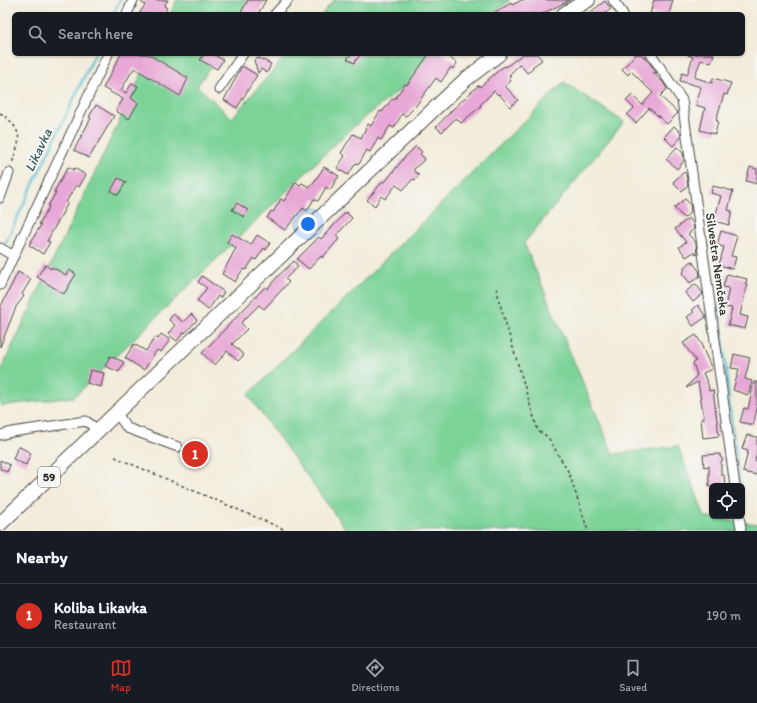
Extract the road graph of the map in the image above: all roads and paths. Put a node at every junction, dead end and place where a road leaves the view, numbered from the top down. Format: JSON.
{"nodes":[{"id":1,"x":133,"y":0,"type":"edge"},
{"id":2,"x":288,"y":0,"type":"edge"},
{"id":3,"x":588,"y":0,"type":"edge"},
{"id":4,"x":616,"y":1,"type":"edge"},
{"id":5,"x":128,"y":12,"type":"edge"},
{"id":6,"x":278,"y":12,"type":"edge"},
{"id":7,"x":567,"y":12,"type":"edge"},
{"id":8,"x":622,"y":12,"type":"edge"},
{"id":9,"x":107,"y":56,"type":"edge"},
{"id":10,"x":242,"y":56,"type":"edge"},
{"id":11,"x":496,"y":56,"type":"edge"},
{"id":12,"x":652,"y":56,"type":"edge"},
{"id":13,"x":219,"y":89,"type":"dead end"},
{"id":14,"x":0,"y":113,"type":"edge"},
{"id":15,"x":9,"y":173,"type":"joint"},
{"id":16,"x":0,"y":198,"type":"edge"},
{"id":17,"x":0,"y":248,"type":"edge"},
{"id":18,"x":14,"y":256,"type":"junction"},
{"id":19,"x":0,"y":285,"type":"edge"},
{"id":20,"x":497,"y":288,"type":"dead end"},
{"id":21,"x":116,"y":412,"type":"junction"},
{"id":22,"x":98,"y":430,"type":"junction"},
{"id":23,"x":0,"y":436,"type":"edge"},
{"id":24,"x":178,"y":447,"type":"dead end"},
{"id":25,"x":115,"y":457,"type":"dead end"},
{"id":26,"x":735,"y":483,"type":"edge"},
{"id":27,"x":740,"y":519,"type":"edge"},
{"id":28,"x":0,"y":524,"type":"edge"},
{"id":29,"x":741,"y":528,"type":"dead end"},
{"id":30,"x":288,"y":531,"type":"edge"},
{"id":31,"x":588,"y":531,"type":"edge"}],
"edges":[{"from":1,"to":5,"type":"street"},
{"from":2,"to":6,"type":"street"},
{"from":3,"to":7,"type":"main road"},
{"from":4,"to":8,"type":"street"},
{"from":9,"to":18,"type":"street"},
{"from":10,"to":13,"type":"street"},
{"from":11,"to":21,"type":"main road","number":"59"},
{"from":12,"to":26,"type":"street","name":"Silvestra Nemčeka"},
{"from":14,"to":15,"type":"path"},
{"from":15,"to":16,"type":"street"},
{"from":17,"to":18,"type":"street"},
{"from":18,"to":19,"type":"street"},
{"from":20,"to":31,"type":"path"},
{"from":21,"to":22,"type":"main road","number":"59"},
{"from":21,"to":24,"type":"street"},
{"from":22,"to":23,"type":"street"},
{"from":22,"to":28,"type":"main road","number":"59"},
{"from":25,"to":30,"type":"path"},
{"from":27,"to":29,"type":"street"}]}
